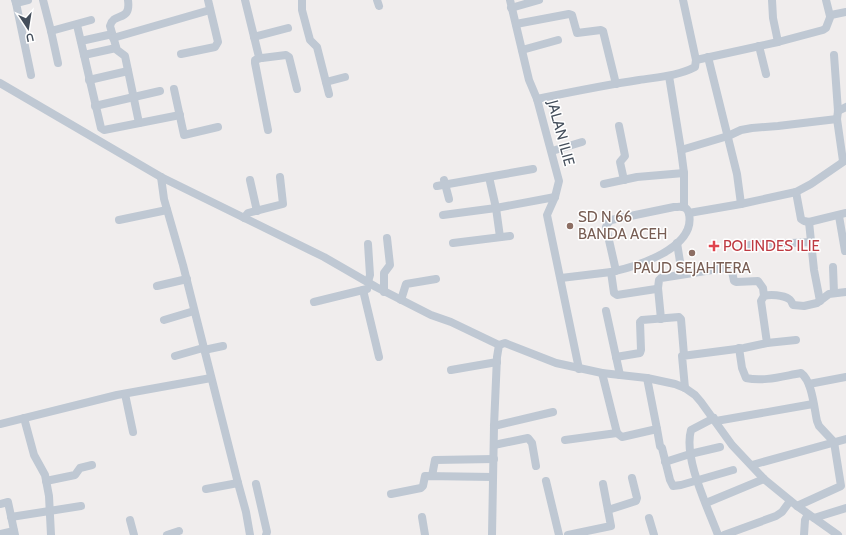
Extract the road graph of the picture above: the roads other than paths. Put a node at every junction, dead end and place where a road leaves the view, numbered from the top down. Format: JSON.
{"nodes":[{"id":1,"x":28,"y":0,"type":"edge"},
{"id":2,"x":43,"y":0,"type":"edge"},
{"id":3,"x":128,"y":0,"type":"edge"},
{"id":4,"x":208,"y":0,"type":"edge"},
{"id":5,"x":302,"y":0,"type":"edge"},
{"id":6,"x":539,"y":0,"type":"edge"},
{"id":7,"x":683,"y":0,"type":"edge"},
{"id":8,"x":772,"y":0,"type":"edge"},
{"id":9,"x":826,"y":0,"type":"edge"},
{"id":10,"x":248,"y":1,"type":"edge"},
{"id":11,"x":15,"y":2,"type":"edge"},
{"id":12,"x":510,"y":4,"type":"edge"},
{"id":13,"x":210,"y":10,"type":"junction"},
{"id":14,"x":846,"y":12,"type":"edge"},
{"id":15,"x":830,"y":16,"type":"junction"},
{"id":16,"x":91,"y":20,"type":"dead end"},
{"id":17,"x":516,"y":24,"type":"junction"},
{"id":18,"x":77,"y":25,"type":"junction"},
{"id":19,"x":288,"y":28,"type":"dead end"},
{"id":20,"x":50,"y":31,"type":"junction"},
{"id":21,"x":111,"y":36,"type":"junction"},
{"id":22,"x":254,"y":37,"type":"junction"},
{"id":23,"x":558,"y":40,"type":"dead end"},
{"id":24,"x":81,"y":41,"type":"junction"},
{"id":25,"x":778,"y":42,"type":"junction"},
{"id":26,"x":759,"y":46,"type":"junction"},
{"id":27,"x":116,"y":48,"type":"junction"},
{"id":28,"x":522,"y":50,"type":"junction"},
{"id":29,"x":181,"y":54,"type":"dead end"},
{"id":30,"x":84,"y":55,"type":"junction"},
{"id":31,"x":834,"y":55,"type":"dead end"},
{"id":32,"x":708,"y":57,"type":"junction"},
{"id":33,"x":261,"y":58,"type":"junction"},
{"id":34,"x":696,"y":60,"type":"junction"},
{"id":35,"x":58,"y":63,"type":"dead end"},
{"id":36,"x":128,"y":71,"type":"junction"},
{"id":37,"x":766,"y":74,"type":"dead end"},
{"id":38,"x":31,"y":75,"type":"dead end"},
{"id":39,"x":669,"y":76,"type":"junction"},
{"id":40,"x":345,"y":77,"type":"dead end"},
{"id":41,"x":90,"y":80,"type":"junction"},
{"id":42,"x":326,"y":82,"type":"junction"},
{"id":43,"x":0,"y":83,"type":"edge"},
{"id":44,"x":616,"y":84,"type":"junction"},
{"id":45,"x":174,"y":89,"type":"dead end"},
{"id":46,"x":297,"y":89,"type":"dead end"},
{"id":47,"x":160,"y":91,"type":"dead end"},
{"id":48,"x":329,"y":94,"type":"dead end"},
{"id":49,"x":133,"y":98,"type":"junction"},
{"id":50,"x":537,"y":99,"type":"junction"},
{"id":51,"x":95,"y":106,"type":"junction"},
{"id":52,"x":840,"y":112,"type":"edge"},
{"id":53,"x":180,"y":115,"type":"junction"},
{"id":54,"x":139,"y":123,"type":"junction"},
{"id":55,"x":619,"y":126,"type":"dead end"},
{"id":56,"x":218,"y":127,"type":"dead end"},
{"id":57,"x":268,"y":130,"type":"dead end"},
{"id":58,"x":728,"y":136,"type":"junction"},
{"id":59,"x":582,"y":142,"type":"dead end"},
{"id":60,"x":681,"y":150,"type":"junction"},
{"id":61,"x":552,"y":151,"type":"junction"},
{"id":62,"x":845,"y":161,"type":"edge"},
{"id":63,"x":533,"y":169,"type":"dead end"},
{"id":64,"x":684,"y":173,"type":"junction"},
{"id":65,"x":161,"y":177,"type":"junction"},
{"id":66,"x":280,"y":177,"type":"dead end"},
{"id":67,"x":490,"y":177,"type":"junction"},
{"id":68,"x":250,"y":180,"type":"dead end"},
{"id":69,"x":624,"y":180,"type":"junction"},
{"id":70,"x":445,"y":182,"type":"junction"},
{"id":71,"x":604,"y":184,"type":"dead end"},
{"id":72,"x":437,"y":186,"type":"dead end"},
{"id":73,"x":796,"y":192,"type":"junction"},
{"id":74,"x":555,"y":197,"type":"junction"},
{"id":75,"x":449,"y":199,"type":"dead end"},
{"id":76,"x":741,"y":204,"type":"junction"},
{"id":77,"x":496,"y":208,"type":"junction"},
{"id":78,"x":167,"y":210,"type":"junction"},
{"id":79,"x":686,"y":210,"type":"junction"},
{"id":80,"x":257,"y":211,"type":"junction"},
{"id":81,"x":443,"y":215,"type":"dead end"},
{"id":82,"x":842,"y":215,"type":"edge"},
{"id":83,"x":244,"y":218,"type":"junction"},
{"id":84,"x":119,"y":220,"type":"dead end"},
{"id":85,"x":809,"y":222,"type":"junction"},
{"id":86,"x":510,"y":236,"type":"dead end"},
{"id":87,"x":500,"y":237,"type":"junction"},
{"id":88,"x":387,"y":238,"type":"dead end"},
{"id":89,"x":811,"y":242,"type":"junction"},
{"id":90,"x":453,"y":243,"type":"dead end"},
{"id":91,"x":368,"y":244,"type":"dead end"},
{"id":92,"x":678,"y":244,"type":"junction"},
{"id":93,"x":750,"y":245,"type":"dead end"},
{"id":94,"x":845,"y":251,"type":"edge"},
{"id":95,"x":833,"y":267,"type":"dead end"},
{"id":96,"x":613,"y":271,"type":"junction"},
{"id":97,"x":682,"y":274,"type":"junction"},
{"id":98,"x":561,"y":278,"type":"junction"},
{"id":99,"x":186,"y":279,"type":"junction"},
{"id":100,"x":436,"y":279,"type":"dead end"},
{"id":101,"x":370,"y":284,"type":"junction"},
{"id":102,"x":156,"y":286,"type":"dead end"},
{"id":103,"x":658,"y":288,"type":"junction"},
{"id":104,"x":363,"y":290,"type":"junction"},
{"id":105,"x":384,"y":292,"type":"junction"},
{"id":106,"x":846,"y":292,"type":"edge"},
{"id":107,"x":834,"y":293,"type":"junction"},
{"id":108,"x":764,"y":296,"type":"junction"},
{"id":109,"x":402,"y":300,"type":"junction"},
{"id":110,"x":314,"y":302,"type":"dead end"},
{"id":111,"x":820,"y":302,"type":"junction"},
{"id":112,"x":194,"y":311,"type":"junction"},
{"id":113,"x":606,"y":311,"type":"dead end"},
{"id":114,"x":662,"y":319,"type":"junction"},
{"id":115,"x":164,"y":320,"type":"dead end"},
{"id":116,"x":796,"y":340,"type":"dead end"},
{"id":117,"x":767,"y":343,"type":"junction"},
{"id":118,"x":499,"y":345,"type":"junction"},
{"id":119,"x":223,"y":346,"type":"dead end"},
{"id":120,"x":739,"y":348,"type":"junction"},
{"id":121,"x":204,"y":349,"type":"junction"},
{"id":122,"x":684,"y":355,"type":"junction"},
{"id":123,"x":175,"y":356,"type":"dead end"},
{"id":124,"x":379,"y":357,"type":"dead end"},
{"id":125,"x":616,"y":358,"type":"junction"},
{"id":126,"x":497,"y":362,"type":"junction"},
{"id":127,"x":579,"y":369,"type":"junction"},
{"id":128,"x":451,"y":370,"type":"dead end"},
{"id":129,"x":602,"y":373,"type":"junction"},
{"id":130,"x":620,"y":375,"type":"junction"},
{"id":131,"x":846,"y":377,"type":"edge"},
{"id":132,"x":211,"y":378,"type":"junction"},
{"id":133,"x":647,"y":378,"type":"junction"},
{"id":134,"x":809,"y":384,"type":"junction"},
{"id":135,"x":686,"y":388,"type":"junction"},
{"id":136,"x":125,"y":394,"type":"junction"},
{"id":137,"x":813,"y":404,"type":"junction"},
{"id":138,"x":553,"y":412,"type":"dead end"},
{"id":139,"x":24,"y":418,"type":"junction"},
{"id":140,"x":715,"y":420,"type":"junction"},
{"id":141,"x":0,"y":424,"type":"edge"},
{"id":142,"x":494,"y":426,"type":"junction"},
{"id":143,"x":657,"y":429,"type":"junction"},
{"id":144,"x":133,"y":432,"type":"dead end"},
{"id":145,"x":617,"y":433,"type":"junction"},
{"id":146,"x":846,"y":439,"type":"edge"},
{"id":147,"x":565,"y":440,"type":"dead end"},
{"id":148,"x":834,"y":442,"type":"junction"},
{"id":149,"x":494,"y":445,"type":"junction"},
{"id":150,"x":720,"y":447,"type":"dead end"},
{"id":151,"x":690,"y":454,"type":"junction"},
{"id":152,"x":494,"y":459,"type":"junction"},
{"id":153,"x":665,"y":462,"type":"junction"},
{"id":154,"x":92,"y":464,"type":"dead end"},
{"id":155,"x":752,"y":465,"type":"junction"},
{"id":156,"x":536,"y":466,"type":"dead end"},
{"id":157,"x":733,"y":470,"type":"dead end"},
{"id":158,"x":432,"y":476,"type":"junction"},
{"id":159,"x":494,"y":477,"type":"junction"},
{"id":160,"x":632,"y":478,"type":"dead end"},
{"id":161,"x":764,"y":479,"type":"junction"},
{"id":162,"x":697,"y":480,"type":"junction"},
{"id":163,"x":46,"y":481,"type":"junction"},
{"id":164,"x":546,"y":481,"type":"dead end"},
{"id":165,"x":238,"y":483,"type":"junction"},
{"id":166,"x":256,"y":484,"type":"dead end"},
{"id":167,"x":602,"y":484,"type":"dead end"},
{"id":168,"x":843,"y":485,"type":"edge"},
{"id":169,"x":206,"y":489,"type":"dead end"},
{"id":170,"x":391,"y":494,"type":"dead end"},
{"id":171,"x":706,"y":503,"type":"junction"},
{"id":172,"x":794,"y":503,"type":"junction"},
{"id":173,"x":0,"y":504,"type":"edge"},
{"id":174,"x":81,"y":506,"type":"dead end"},
{"id":175,"x":846,"y":508,"type":"edge"},
{"id":176,"x":608,"y":510,"type":"junction"},
{"id":177,"x":50,"y":511,"type":"junction"},
{"id":178,"x":811,"y":516,"type":"junction"},
{"id":179,"x":11,"y":517,"type":"junction"},
{"id":180,"x":422,"y":517,"type":"dead end"},
{"id":181,"x":649,"y":518,"type":"dead end"},
{"id":182,"x":130,"y":520,"type":"dead end"},
{"id":183,"x":179,"y":531,"type":"dead end"},
{"id":184,"x":14,"y":533,"type":"edge"},
{"id":185,"x":0,"y":534,"type":"edge"},
{"id":186,"x":52,"y":535,"type":"edge"},
{"id":187,"x":134,"y":535,"type":"edge"},
{"id":188,"x":167,"y":535,"type":"edge"},
{"id":189,"x":250,"y":535,"type":"edge"},
{"id":190,"x":266,"y":535,"type":"edge"},
{"id":191,"x":425,"y":535,"type":"edge"},
{"id":192,"x":492,"y":535,"type":"edge"},
{"id":193,"x":559,"y":535,"type":"edge"},
{"id":194,"x":568,"y":535,"type":"edge"},
{"id":195,"x":654,"y":535,"type":"edge"},
{"id":196,"x":718,"y":535,"type":"edge"},
{"id":197,"x":724,"y":535,"type":"edge"},
{"id":198,"x":804,"y":535,"type":"edge"},
{"id":199,"x":838,"y":535,"type":"edge"}],
"edges":[{"from":1,"to":11,"type":"street"},
{"from":2,"to":20,"type":"street"},
{"from":3,"to":21,"type":"street"},
{"from":4,"to":13,"type":"street"},
{"from":5,"to":42,"type":"street"},
{"from":6,"to":12,"type":"street"},
{"from":7,"to":34,"type":"street"},
{"from":8,"to":25,"type":"street"},
{"from":9,"to":15,"type":"street"},
{"from":10,"to":22,"type":"street"},
{"from":11,"to":38,"type":"street"},
{"from":12,"to":17,"type":"street","name":"JALAN ILIE"},
{"from":13,"to":21,"type":"street"},
{"from":13,"to":29,"type":"street"},
{"from":14,"to":15,"type":"street"},
{"from":15,"to":25,"type":"street"},
{"from":16,"to":18,"type":"street"},
{"from":17,"to":28,"type":"street","name":"JALAN ILIE"},
{"from":17,"to":44,"type":"street"},
{"from":18,"to":20,"type":"street"},
{"from":18,"to":24,"type":"street"},
{"from":19,"to":22,"type":"street"},
{"from":20,"to":35,"type":"street"},
{"from":21,"to":24,"type":"street"},
{"from":21,"to":27,"type":"street"},
{"from":22,"to":33,"type":"street"},
{"from":23,"to":28,"type":"street"},
{"from":24,"to":30,"type":"street"},
{"from":25,"to":26,"type":"street"},
{"from":26,"to":32,"type":"street"},
{"from":26,"to":37,"type":"street"},
{"from":27,"to":30,"type":"street"},
{"from":27,"to":36,"type":"street"},
{"from":28,"to":50,"type":"street","name":"JALAN ILIE"},
{"from":30,"to":41,"type":"street"},
{"from":31,"to":52,"type":"street"},
{"from":32,"to":34,"type":"street"},
{"from":32,"to":58,"type":"street"},
{"from":33,"to":46,"type":"street"},
{"from":33,"to":57,"type":"street"},
{"from":34,"to":39,"type":"street"},
{"from":36,"to":41,"type":"street"},
{"from":36,"to":49,"type":"street"},
{"from":39,"to":44,"type":"street"},
{"from":39,"to":60,"type":"street"},
{"from":40,"to":42,"type":"street"},
{"from":41,"to":51,"type":"street"},
{"from":42,"to":48,"type":"street"},
{"from":43,"to":65,"type":"street"},
{"from":44,"to":50,"type":"street"},
{"from":45,"to":53,"type":"street"},
{"from":47,"to":49,"type":"street"},
{"from":49,"to":51,"type":"street"},
{"from":49,"to":54,"type":"street"},
{"from":50,"to":61,"type":"street","name":"JALAN ILIE"},
{"from":51,"to":54,"type":"street"},
{"from":52,"to":58,"type":"street"},
{"from":52,"to":62,"type":"street"},
{"from":53,"to":54,"type":"street"},
{"from":53,"to":56,"type":"street"},
{"from":55,"to":69,"type":"street"},
{"from":58,"to":60,"type":"street"},
{"from":58,"to":76,"type":"street"},
{"from":59,"to":61,"type":"street"},
{"from":60,"to":64,"type":"street"},
{"from":61,"to":74,"type":"street","name":"JALAN ILIE"},
{"from":62,"to":73,"type":"street"},
{"from":63,"to":67,"type":"street"},
{"from":64,"to":69,"type":"street"},
{"from":64,"to":79,"type":"street"},
{"from":65,"to":78,"type":"street"},
{"from":65,"to":83,"type":"street"},
{"from":66,"to":80,"type":"street"},
{"from":67,"to":70,"type":"street"},
{"from":67,"to":77,"type":"street"},
{"from":68,"to":80,"type":"street"},
{"from":69,"to":71,"type":"street"},
{"from":70,"to":72,"type":"street"},
{"from":70,"to":75,"type":"street"},
{"from":73,"to":76,"type":"street"},
{"from":73,"to":85,"type":"street"},
{"from":74,"to":77,"type":"street"},
{"from":74,"to":98,"type":"street","name":"JALAN ILIE"},
{"from":76,"to":79,"type":"street"},
{"from":77,"to":81,"type":"street"},
{"from":77,"to":87,"type":"street"},
{"from":78,"to":84,"type":"street"},
{"from":78,"to":99,"type":"street"},
{"from":79,"to":92,"type":"street"},
{"from":79,"to":96,"type":"street"},
{"from":80,"to":83,"type":"street"},
{"from":82,"to":85,"type":"street"},
{"from":82,"to":94,"type":"street"},
{"from":83,"to":101,"type":"street"},
{"from":85,"to":89,"type":"street"},
{"from":86,"to":87,"type":"street"},
{"from":87,"to":90,"type":"street"},
{"from":88,"to":105,"type":"street"},
{"from":89,"to":93,"type":"street"},
{"from":89,"to":111,"type":"street"},
{"from":91,"to":101,"type":"street"},
{"from":92,"to":96,"type":"street"},
{"from":92,"to":97,"type":"street"},
{"from":95,"to":107,"type":"street"},
{"from":96,"to":98,"type":"street"},
{"from":96,"to":103,"type":"street"},
{"from":97,"to":103,"type":"street"},
{"from":97,"to":108,"type":"street"},
{"from":98,"to":127,"type":"street","name":"JALAN ILIE"},
{"from":99,"to":102,"type":"street"},
{"from":99,"to":112,"type":"street"},
{"from":100,"to":109,"type":"street"},
{"from":101,"to":104,"type":"street"},
{"from":101,"to":105,"type":"street"},
{"from":103,"to":114,"type":"street"},
{"from":104,"to":110,"type":"street"},
{"from":104,"to":124,"type":"street"},
{"from":105,"to":109,"type":"street"},
{"from":106,"to":107,"type":"street"},
{"from":107,"to":111,"type":"street"},
{"from":108,"to":111,"type":"street"},
{"from":108,"to":117,"type":"street"},
{"from":109,"to":118,"type":"street"},
{"from":112,"to":115,"type":"street"},
{"from":112,"to":121,"type":"street"},
{"from":113,"to":125,"type":"street"},
{"from":114,"to":122,"type":"street"},
{"from":114,"to":125,"type":"street"},
{"from":116,"to":117,"type":"street"},
{"from":117,"to":120,"type":"street"},
{"from":118,"to":126,"type":"street"},
{"from":118,"to":127,"type":"street"},
{"from":119,"to":121,"type":"street"},
{"from":120,"to":122,"type":"street"},
{"from":120,"to":134,"type":"street"},
{"from":121,"to":123,"type":"street"},
{"from":121,"to":132,"type":"street"},
{"from":122,"to":135,"type":"street"},
{"from":125,"to":130,"type":"street"},
{"from":126,"to":128,"type":"street"},
{"from":126,"to":142,"type":"street"},
{"from":127,"to":129,"type":"street"},
{"from":129,"to":130,"type":"street"},
{"from":129,"to":145,"type":"street"},
{"from":130,"to":133,"type":"street"},
{"from":131,"to":134,"type":"street"},
{"from":132,"to":136,"type":"street"},
{"from":132,"to":165,"type":"street"},
{"from":133,"to":135,"type":"street"},
{"from":133,"to":143,"type":"street"},
{"from":134,"to":137,"type":"street"},
{"from":135,"to":140,"type":"street"},
{"from":136,"to":139,"type":"street"},
{"from":136,"to":144,"type":"street"},
{"from":137,"to":140,"type":"street"},
{"from":137,"to":148,"type":"street"},
{"from":138,"to":142,"type":"street"},
{"from":139,"to":141,"type":"street"},
{"from":139,"to":163,"type":"street"},
{"from":140,"to":151,"type":"street"},
{"from":140,"to":155,"type":"street"},
{"from":142,"to":149,"type":"street"},
{"from":143,"to":145,"type":"street"},
{"from":143,"to":153,"type":"street"},
{"from":145,"to":147,"type":"street"},
{"from":146,"to":148,"type":"street"},
{"from":148,"to":155,"type":"street"},
{"from":148,"to":168,"type":"street"},
{"from":149,"to":152,"type":"street"},
{"from":149,"to":156,"type":"street"},
{"from":150,"to":151,"type":"street"},
{"from":151,"to":153,"type":"street"},
{"from":151,"to":162,"type":"street"},
{"from":152,"to":158,"type":"street"},
{"from":152,"to":159,"type":"street"},
{"from":153,"to":162,"type":"street"},
{"from":154,"to":163,"type":"street"},
{"from":155,"to":161,"type":"street"},
{"from":157,"to":162,"type":"street"},
{"from":158,"to":159,"type":"street"},
{"from":158,"to":170,"type":"street"},
{"from":159,"to":192,"type":"street"},
{"from":160,"to":176,"type":"street"},
{"from":161,"to":171,"type":"street"},
{"from":161,"to":172,"type":"street"},
{"from":162,"to":171,"type":"street"},
{"from":163,"to":177,"type":"street"},
{"from":164,"to":193,"type":"street"},
{"from":165,"to":169,"type":"street"},
{"from":165,"to":189,"type":"street"},
{"from":166,"to":190,"type":"street"},
{"from":167,"to":176,"type":"street"},
{"from":168,"to":172,"type":"street"},
{"from":171,"to":196,"type":"street"},
{"from":172,"to":178,"type":"street"},
{"from":172,"to":197,"type":"street"},
{"from":173,"to":179,"type":"street"},
{"from":174,"to":177,"type":"street"},
{"from":175,"to":178,"type":"street"},
{"from":176,"to":194,"type":"street"},
{"from":177,"to":179,"type":"street"},
{"from":177,"to":186,"type":"street"},
{"from":178,"to":198,"type":"street"},
{"from":178,"to":199,"type":"street"},
{"from":179,"to":184,"type":"street"},
{"from":180,"to":191,"type":"street"},
{"from":181,"to":195,"type":"street"},
{"from":182,"to":187,"type":"street"},
{"from":183,"to":188,"type":"street"},
{"from":184,"to":185,"type":"street"}]}
